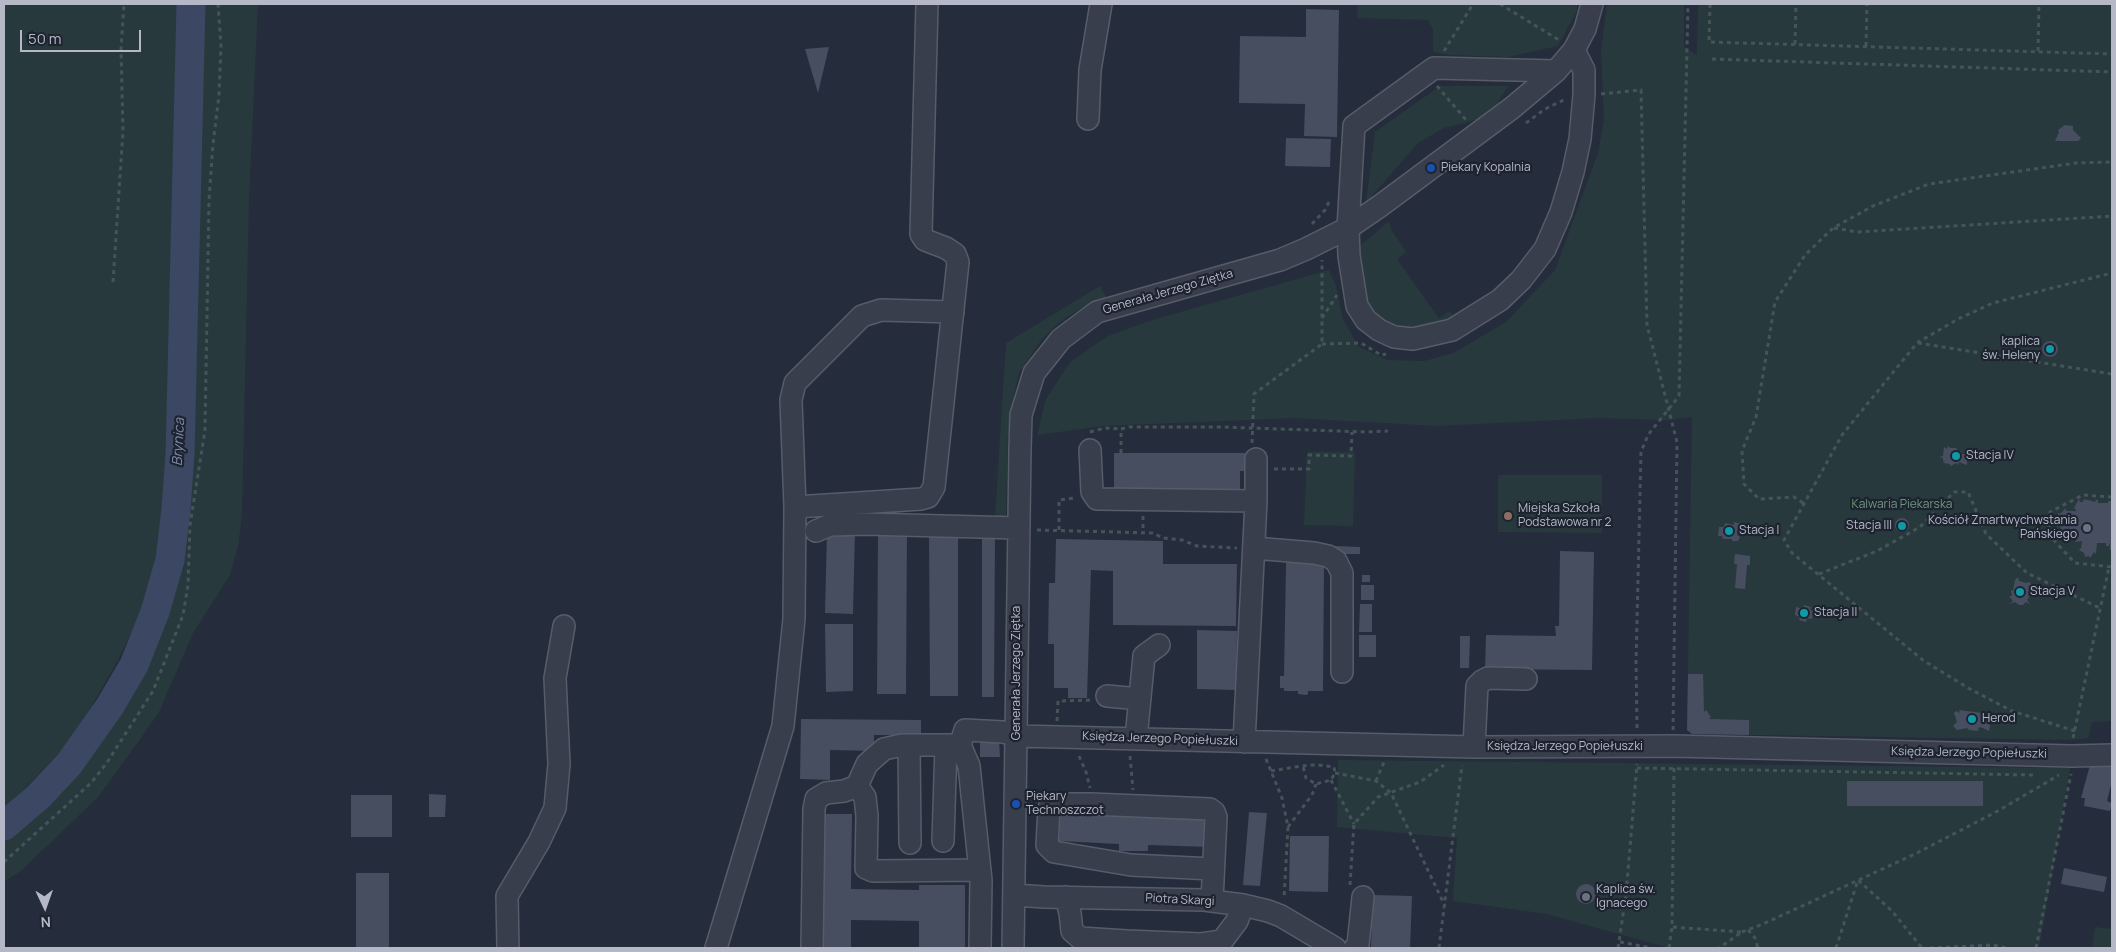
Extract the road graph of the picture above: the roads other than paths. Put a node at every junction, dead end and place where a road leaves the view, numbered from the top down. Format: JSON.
{"nodes":[{"id":1,"x":927,"y":4,"type":"edge"},
{"id":2,"x":1101,"y":4,"type":"edge"},
{"id":3,"x":1592,"y":4,"type":"edge"},
{"id":4,"x":1574,"y":50,"type":"junction"},
{"id":5,"x":1556,"y":71,"type":"junction"},
{"id":6,"x":1088,"y":119,"type":"dead end"},
{"id":7,"x":1348,"y":228,"type":"junction"},
{"id":8,"x":953,"y":312,"type":"junction"},
{"id":9,"x":1090,"y":450,"type":"dead end"},
{"id":10,"x":1256,"y":464,"type":"road end"},
{"id":11,"x":1256,"y":501,"type":"junction"},
{"id":12,"x":795,"y":507,"type":"junction"},
{"id":13,"x":1025,"y":529,"type":"junction"},
{"id":14,"x":816,"y":531,"type":"dead end"},
{"id":15,"x":1254,"y":548,"type":"junction"},
{"id":16,"x":564,"y":626,"type":"dead end"},
{"id":17,"x":1159,"y":645,"type":"dead end"},
{"id":18,"x":1342,"y":672,"type":"dead end"},
{"id":19,"x":1526,"y":679,"type":"dead end"},
{"id":20,"x":1107,"y":696,"type":"dead end"},
{"id":21,"x":1140,"y":699,"type":"junction"},
{"id":22,"x":1017,"y":736,"type":"junction"},
{"id":23,"x":1244,"y":742,"type":"junction"},
{"id":24,"x":909,"y":745,"type":"junction"},
{"id":25,"x":953,"y":745,"type":"junction"},
{"id":26,"x":1133,"y":745,"type":"junction"},
{"id":27,"x":1469,"y":753,"type":"junction"},
{"id":28,"x":2112,"y":755,"type":"edge"},
{"id":29,"x":857,"y":786,"type":"junction"},
{"id":30,"x":942,"y":841,"type":"dead end"},
{"id":31,"x":910,"y":842,"type":"dead end"},
{"id":32,"x":1213,"y":869,"type":"junction"},
{"id":33,"x":980,"y":870,"type":"junction"},
{"id":34,"x":1356,"y":892,"type":"road end"},
{"id":35,"x":1014,"y":894,"type":"junction"},
{"id":36,"x":1066,"y":898,"type":"junction"},
{"id":37,"x":1212,"y":901,"type":"junction"},
{"id":38,"x":1243,"y":906,"type":"junction"},
{"id":39,"x":508,"y":948,"type":"edge"},
{"id":40,"x":716,"y":948,"type":"edge"},
{"id":41,"x":812,"y":948,"type":"edge"},
{"id":42,"x":980,"y":948,"type":"edge"},
{"id":43,"x":1013,"y":948,"type":"edge"},
{"id":44,"x":1335,"y":948,"type":"edge"},
{"id":45,"x":1355,"y":948,"type":"edge"}],
"edges":[{"from":1,"to":8,"type":"street"},
{"from":2,"to":6,"type":"street"},
{"from":3,"to":4,"type":"street","name":"Generała Jerzego Ziętka"},
{"from":4,"to":5,"type":"street","name":"Generała Jerzego Ziętka"},
{"from":4,"to":7,"type":"street"},
{"from":5,"to":7,"type":"street","name":"Generała Jerzego Ziętka"},
{"from":5,"to":7,"type":"street"},
{"from":7,"to":13,"type":"street","name":"Generała Jerzego Ziętka"},
{"from":8,"to":12,"type":"street"},
{"from":8,"to":12,"type":"street"},
{"from":9,"to":11,"type":"street"},
{"from":10,"to":11,"type":"street"},
{"from":11,"to":15,"type":"street"},
{"from":12,"to":40,"type":"street"},
{"from":13,"to":14,"type":"street"},
{"from":13,"to":22,"type":"street","name":"Generała Jerzego Ziętka"},
{"from":15,"to":18,"type":"street"},
{"from":15,"to":23,"type":"street"},
{"from":16,"to":39,"type":"street"},
{"from":17,"to":21,"type":"street"},
{"from":19,"to":27,"type":"street"},
{"from":20,"to":21,"type":"street"},
{"from":21,"to":26,"type":"street"},
{"from":22,"to":25,"type":"street","name":"Księdza Jerzego Popiełuszki"},
{"from":22,"to":26,"type":"street","name":"Księdza Jerzego Popiełuszki"},
{"from":22,"to":35,"type":"street","name":"Generała Jerzego Ziętka"},
{"from":23,"to":26,"type":"street","name":"Księdza Jerzego Popiełuszki"},
{"from":23,"to":27,"type":"street","name":"Księdza Jerzego Popiełuszki"},
{"from":24,"to":25,"type":"street"},
{"from":24,"to":29,"type":"street"},
{"from":24,"to":31,"type":"street"},
{"from":25,"to":30,"type":"street"},
{"from":25,"to":33,"type":"street"},
{"from":27,"to":28,"type":"street","name":"Księdza Jerzego Popiełuszki"},
{"from":29,"to":33,"type":"street"},
{"from":29,"to":41,"type":"street"},
{"from":32,"to":32,"type":"street"},
{"from":32,"to":37,"type":"street"},
{"from":33,"to":42,"type":"street"},
{"from":34,"to":45,"type":"street"},
{"from":35,"to":36,"type":"street","name":"Piotra Skargi"},
{"from":35,"to":43,"type":"street","name":"Generała Jerzego Ziętka"},
{"from":36,"to":37,"type":"street","name":"Piotra Skargi"},
{"from":36,"to":38,"type":"street"},
{"from":37,"to":38,"type":"street","name":"Piotra Skargi"},
{"from":38,"to":44,"type":"street","name":"Piotra Skargi"}]}
